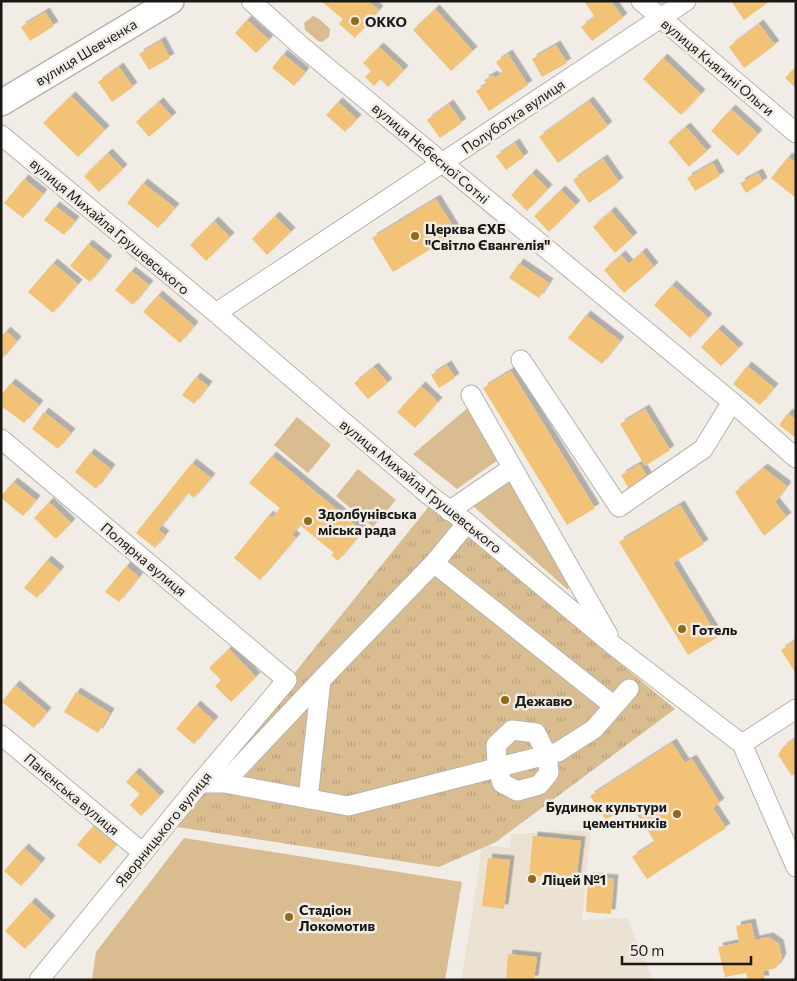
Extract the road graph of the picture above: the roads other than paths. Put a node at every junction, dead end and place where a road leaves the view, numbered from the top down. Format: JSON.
{"nodes":[{"id":1,"x":171,"y":1,"type":"edge"},
{"id":2,"x":250,"y":1,"type":"edge"},
{"id":3,"x":641,"y":1,"type":"edge"},
{"id":4,"x":686,"y":1,"type":"edge"},
{"id":5,"x":660,"y":18,"type":"junction"},
{"id":6,"x":1,"y":103,"type":"edge"},
{"id":7,"x":796,"y":133,"type":"edge"},
{"id":8,"x":1,"y":135,"type":"edge"},
{"id":9,"x":443,"y":163,"type":"junction"},
{"id":10,"x":216,"y":314,"type":"junction"},
{"id":11,"x":521,"y":360,"type":"dead end"},
{"id":12,"x":471,"y":395,"type":"dead end"},
{"id":13,"x":732,"y":402,"type":"junction"},
{"id":14,"x":1,"y":439,"type":"edge"},
{"id":15,"x":796,"y":458,"type":"edge"},
{"id":16,"x":512,"y":468,"type":"junction"},
{"id":17,"x":449,"y":511,"type":"junction"},
{"id":18,"x":467,"y":523,"type":"junction"},
{"id":19,"x":434,"y":564,"type":"junction"},
{"id":20,"x":613,"y":645,"type":"junction"},
{"id":21,"x":287,"y":680,"type":"joint"},
{"id":22,"x":321,"y":680,"type":"junction"},
{"id":23,"x":629,"y":689,"type":"dead end"},
{"id":24,"x":614,"y":706,"type":"junction"},
{"id":25,"x":796,"y":708,"type":"edge"},
{"id":26,"x":796,"y":721,"type":"edge"},
{"id":27,"x":1,"y":735,"type":"edge"},
{"id":28,"x":744,"y":749,"type":"junction"},
{"id":29,"x":547,"y":755,"type":"junction"},
{"id":30,"x":498,"y":768,"type":"junction"},
{"id":31,"x":200,"y":783,"type":"junction"},
{"id":32,"x":224,"y":783,"type":"junction"},
{"id":33,"x":308,"y":799,"type":"junction"},
{"id":34,"x":143,"y":853,"type":"junction"},
{"id":35,"x":796,"y":867,"type":"edge"},
{"id":36,"x":39,"y":980,"type":"edge"}],
"edges":[{"from":1,"to":6,"type":"main road","name":"вулиця Шевченка"},
{"from":2,"to":9,"type":"street","name":"вулиця Небесної Сотні"},
{"from":3,"to":5,"type":"street","name":"вулиця Княгині Ольги"},
{"from":4,"to":5,"type":"street","name":"Полуботка вулиця"},
{"from":5,"to":7,"type":"street","name":"вулиця Княгині Ольги"},
{"from":5,"to":9,"type":"street","name":"Полуботка вулиця"},
{"from":8,"to":10,"type":"street","name":"вулиця Михайла Грушевського"},
{"from":9,"to":10,"type":"street","name":"Полуботка вулиця"},
{"from":9,"to":13,"type":"street","name":"вулиця Небесної Сотні"},
{"from":10,"to":17,"type":"street","name":"вулиця Михайла Грушевського"},
{"from":11,"to":13,"type":"street"},
{"from":12,"to":16,"type":"street"},
{"from":13,"to":15,"type":"street","name":"вулиця Небесної Сотні"},
{"from":14,"to":21,"type":"street","name":"Полярна вулиця"},
{"from":16,"to":17,"type":"street"},
{"from":16,"to":20,"type":"street"},
{"from":17,"to":18,"type":"street","name":"вулиця Михайла Грушевського"},
{"from":18,"to":19,"type":"street"},
{"from":18,"to":20,"type":"street","name":"вулиця Михайла Грушевського"},
{"from":19,"to":22,"type":"street"},
{"from":19,"to":24,"type":"street"},
{"from":20,"to":28,"type":"street","name":"вулиця Михайла Грушевського"},
{"from":21,"to":31,"type":"street","name":"Яворницького вулиця"},
{"from":22,"to":32,"type":"street"},
{"from":22,"to":33,"type":"street"},
{"from":23,"to":24,"type":"street"},
{"from":24,"to":29,"type":"street"},
{"from":25,"to":28,"type":"street"},
{"from":26,"to":28,"type":"street"},
{"from":27,"to":34,"type":"street","name":"Паненська вулиця"},
{"from":28,"to":35,"type":"street","name":"вулиця Михайла Грушевського"},
{"from":29,"to":30,"type":"street"},
{"from":29,"to":30,"type":"street"},
{"from":29,"to":30,"type":"street"},
{"from":30,"to":33,"type":"street"},
{"from":31,"to":32,"type":"street"},
{"from":31,"to":34,"type":"street","name":"Яворницького вулиця"},
{"from":32,"to":33,"type":"street"},
{"from":34,"to":36,"type":"street","name":"Яворницького вулиця"}]}
